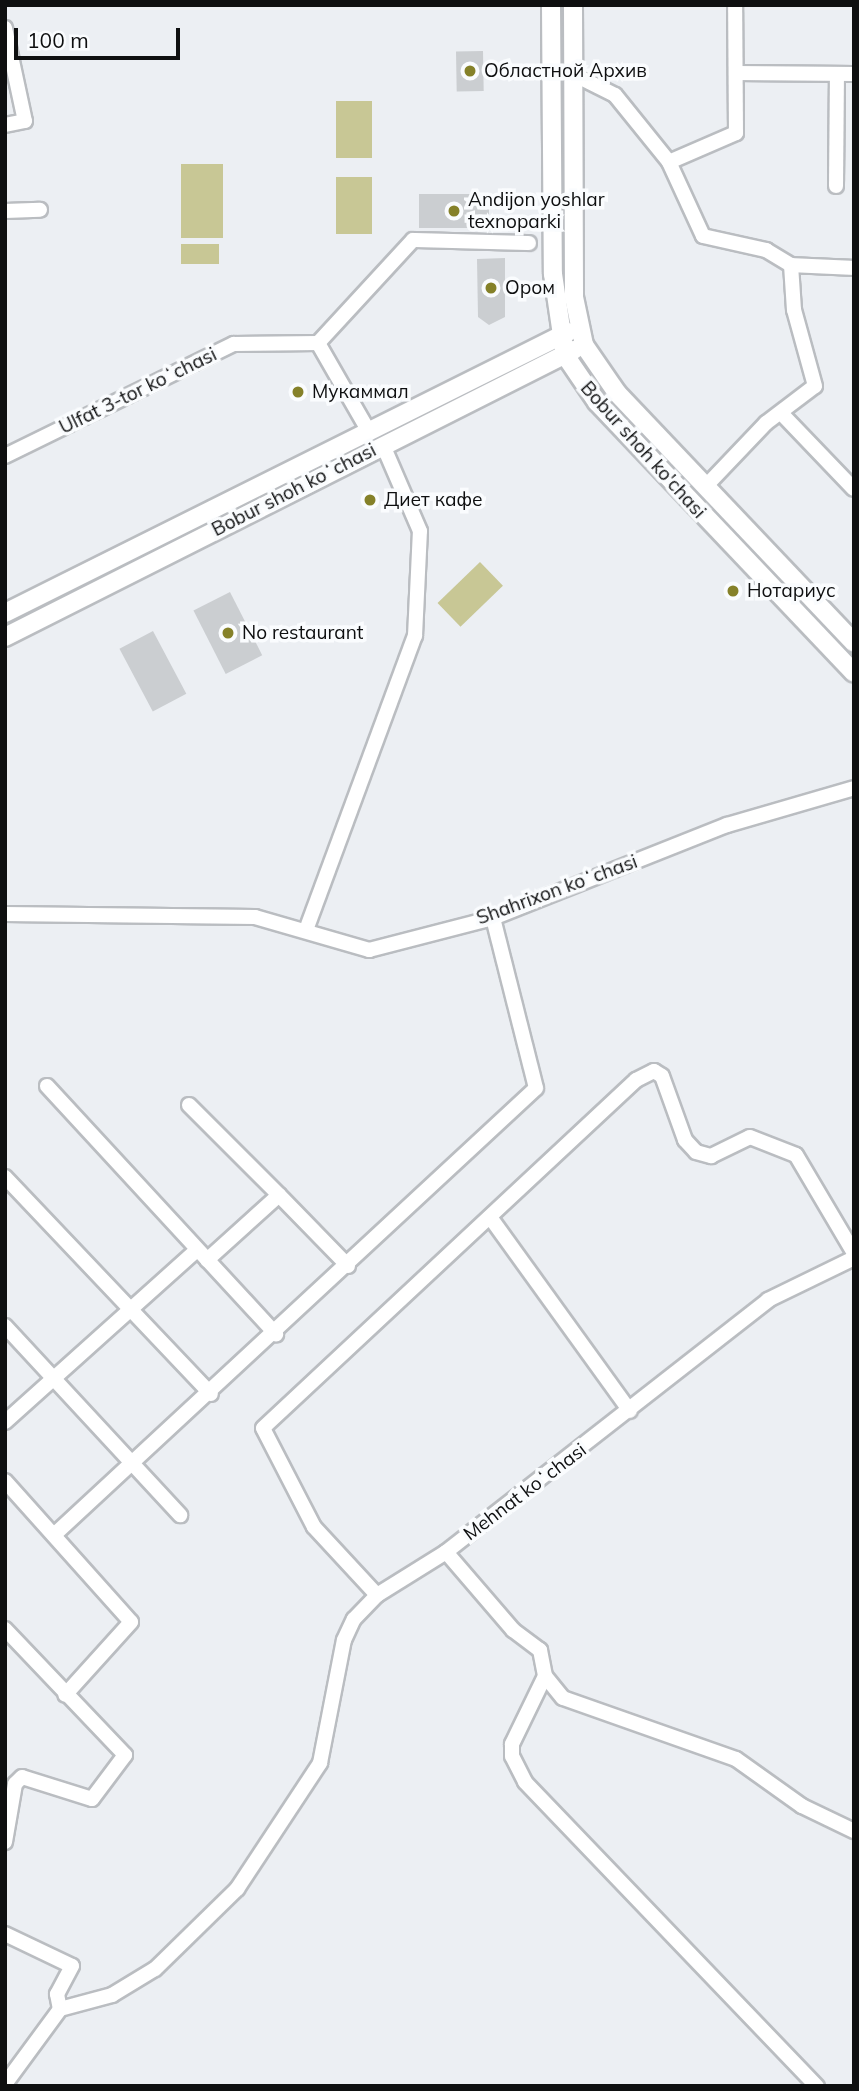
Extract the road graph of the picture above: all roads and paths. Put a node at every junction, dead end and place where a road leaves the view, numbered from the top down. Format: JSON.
{"nodes":[{"id":1,"x":551,"y":5,"type":"edge"},
{"id":2,"x":573,"y":5,"type":"edge"},
{"id":3,"x":735,"y":5,"type":"edge"},
{"id":4,"x":5,"y":27,"type":"edge"},
{"id":5,"x":736,"y":73,"type":"junction"},
{"id":6,"x":573,"y":74,"type":"junction"},
{"id":7,"x":837,"y":74,"type":"junction"},
{"id":8,"x":854,"y":74,"type":"edge"},
{"id":9,"x":5,"y":125,"type":"edge"},
{"id":10,"x":669,"y":162,"type":"junction"},
{"id":11,"x":836,"y":186,"type":"dead end"},
{"id":12,"x":40,"y":210,"type":"dead end"},
{"id":13,"x":5,"y":211,"type":"edge"},
{"id":14,"x":529,"y":243,"type":"dead end"},
{"id":15,"x":791,"y":265,"type":"junction"},
{"id":16,"x":854,"y":268,"type":"edge"},
{"id":17,"x":578,"y":328,"type":"junction"},
{"id":18,"x":559,"y":337,"type":"junction"},
{"id":19,"x":318,"y":342,"type":"junction"},
{"id":20,"x":584,"y":345,"type":"junction"},
{"id":21,"x":565,"y":355,"type":"junction"},
{"id":22,"x":521,"y":356,"type":"junction"},
{"id":23,"x":531,"y":372,"type":"junction"},
{"id":24,"x":781,"y":414,"type":"junction"},
{"id":25,"x":368,"y":430,"type":"junction"},
{"id":26,"x":383,"y":445,"type":"junction"},
{"id":27,"x":5,"y":456,"type":"edge"},
{"id":28,"x":706,"y":486,"type":"junction"},
{"id":29,"x":854,"y":489,"type":"edge"},
{"id":30,"x":5,"y":613,"type":"edge"},
{"id":31,"x":5,"y":637,"type":"edge"},
{"id":32,"x":854,"y":643,"type":"edge"},
{"id":33,"x":854,"y":673,"type":"edge"},
{"id":34,"x":854,"y":788,"type":"edge"},
{"id":35,"x":5,"y":914,"type":"edge"},
{"id":36,"x":493,"y":918,"type":"junction"},
{"id":37,"x":306,"y":930,"type":"junction"},
{"id":38,"x":47,"y":1086,"type":"dead end"},
{"id":39,"x":189,"y":1105,"type":"dead end"},
{"id":40,"x":5,"y":1177,"type":"edge"},
{"id":41,"x":279,"y":1195,"type":"junction"},
{"id":42,"x":490,"y":1217,"type":"junction"},
{"id":43,"x":202,"y":1255,"type":"junction"},
{"id":44,"x":854,"y":1256,"type":"edge"},
{"id":45,"x":348,"y":1266,"type":"junction"},
{"id":46,"x":132,"y":1309,"type":"junction"},
{"id":47,"x":5,"y":1325,"type":"edge"},
{"id":48,"x":276,"y":1334,"type":"junction"},
{"id":49,"x":56,"y":1378,"type":"junction"},
{"id":50,"x":211,"y":1394,"type":"junction"},
{"id":51,"x":631,"y":1411,"type":"junction"},
{"id":52,"x":5,"y":1422,"type":"edge"},
{"id":53,"x":131,"y":1464,"type":"junction"},
{"id":54,"x":5,"y":1481,"type":"edge"},
{"id":55,"x":180,"y":1515,"type":"dead end"},
{"id":56,"x":54,"y":1535,"type":"junction"},
{"id":57,"x":446,"y":1552,"type":"junction"},
{"id":58,"x":377,"y":1595,"type":"junction"},
{"id":59,"x":5,"y":1629,"type":"edge"},
{"id":60,"x":545,"y":1676,"type":"junction"},
{"id":61,"x":65,"y":1695,"type":"junction"},
{"id":62,"x":854,"y":1831,"type":"edge"},
{"id":63,"x":5,"y":1842,"type":"edge"},
{"id":64,"x":5,"y":1934,"type":"edge"},
{"id":65,"x":60,"y":2008,"type":"junction"},
{"id":66,"x":5,"y":2084,"type":"edge"},
{"id":67,"x":817,"y":2086,"type":"edge"}],
"edges":[{"from":1,"to":18,"type":"main road","name":"Bobur shoh ko'chasi"},
{"from":2,"to":6,"type":"main road","name":"Bobur shoh ko'chasi"},
{"from":3,"to":5,"type":"street"},
{"from":4,"to":9,"type":"street"},
{"from":5,"to":7,"type":"street"},
{"from":5,"to":10,"type":"street"},
{"from":6,"to":10,"type":"street"},
{"from":6,"to":17,"type":"main road","name":"Bobur shoh ko'chasi"},
{"from":7,"to":8,"type":"street"},
{"from":7,"to":11,"type":"street"},
{"from":10,"to":15,"type":"street"},
{"from":12,"to":13,"type":"street"},
{"from":14,"to":19,"type":"street"},
{"from":15,"to":16,"type":"street"},
{"from":15,"to":24,"type":"street"},
{"from":17,"to":18,"type":"main road","name":"Bobur shoh koʻchasi"},
{"from":17,"to":20,"type":"main road","name":"Bobur shoh ko'chasi"},
{"from":18,"to":21,"type":"main road","name":"Bobur shoh ko'chasi"},
{"from":18,"to":22,"type":"main road","name":"Bobur shoh koʻchasi"},
{"from":19,"to":25,"type":"street"},
{"from":19,"to":27,"type":"street","name":"Ulfat 3-tor koʻchasi"},
{"from":20,"to":21,"type":"main road","name":"Bobur shoh koʻchasi"},
{"from":20,"to":28,"type":"main road","name":"Bobur shoh ko'chasi"},
{"from":21,"to":23,"type":"main road","name":"Bobur shoh koʻchasi"},
{"from":21,"to":33,"type":"main road","name":"Bobur shoh ko'chasi"},
{"from":22,"to":23,"type":"main road"},
{"from":22,"to":25,"type":"main road","name":"Bobur shoh koʻchasi"},
{"from":23,"to":26,"type":"main road","name":"Bobur shoh koʻchasi"},
{"from":24,"to":28,"type":"street"},
{"from":24,"to":29,"type":"street"},
{"from":25,"to":30,"type":"main road","name":"Bobur shoh koʻchasi"},
{"from":26,"to":31,"type":"main road","name":"Bobur shoh koʻchasi"},
{"from":26,"to":37,"type":"street"},
{"from":28,"to":32,"type":"main road","name":"Bobur shoh ko'chasi"},
{"from":34,"to":36,"type":"street","name":"Shahrixon koʻchasi"},
{"from":35,"to":37,"type":"street","name":"Shahrixon koʻchasi"},
{"from":36,"to":37,"type":"street","name":"Shahrixon koʻchasi"},
{"from":36,"to":45,"type":"street"},
{"from":38,"to":43,"type":"street"},
{"from":39,"to":41,"type":"street"},
{"from":40,"to":46,"type":"street"},
{"from":41,"to":43,"type":"street"},
{"from":41,"to":45,"type":"street"},
{"from":42,"to":44,"type":"street"},
{"from":42,"to":51,"type":"street"},
{"from":42,"to":58,"type":"street"},
{"from":43,"to":46,"type":"street"},
{"from":43,"to":48,"type":"street"},
{"from":44,"to":51,"type":"street","name":"Mehnat koʻchasi"},
{"from":45,"to":48,"type":"street"},
{"from":46,"to":49,"type":"street"},
{"from":46,"to":50,"type":"street"},
{"from":47,"to":49,"type":"street"},
{"from":48,"to":50,"type":"street"},
{"from":49,"to":52,"type":"street"},
{"from":49,"to":53,"type":"street"},
{"from":50,"to":53,"type":"street"},
{"from":51,"to":57,"type":"street","name":"Mehnat koʻchasi"},
{"from":53,"to":55,"type":"street"},
{"from":53,"to":56,"type":"street"},
{"from":54,"to":56,"type":"street"},
{"from":56,"to":61,"type":"street"},
{"from":57,"to":58,"type":"street"},
{"from":57,"to":60,"type":"street","name":"Mehnat koʻchasi"},
{"from":58,"to":65,"type":"street"},
{"from":59,"to":61,"type":"street"},
{"from":60,"to":62,"type":"street","name":"Mehnat koʻchasi"},
{"from":60,"to":67,"type":"street"},
{"from":61,"to":63,"type":"street"},
{"from":64,"to":65,"type":"street"},
{"from":65,"to":66,"type":"street"}]}
